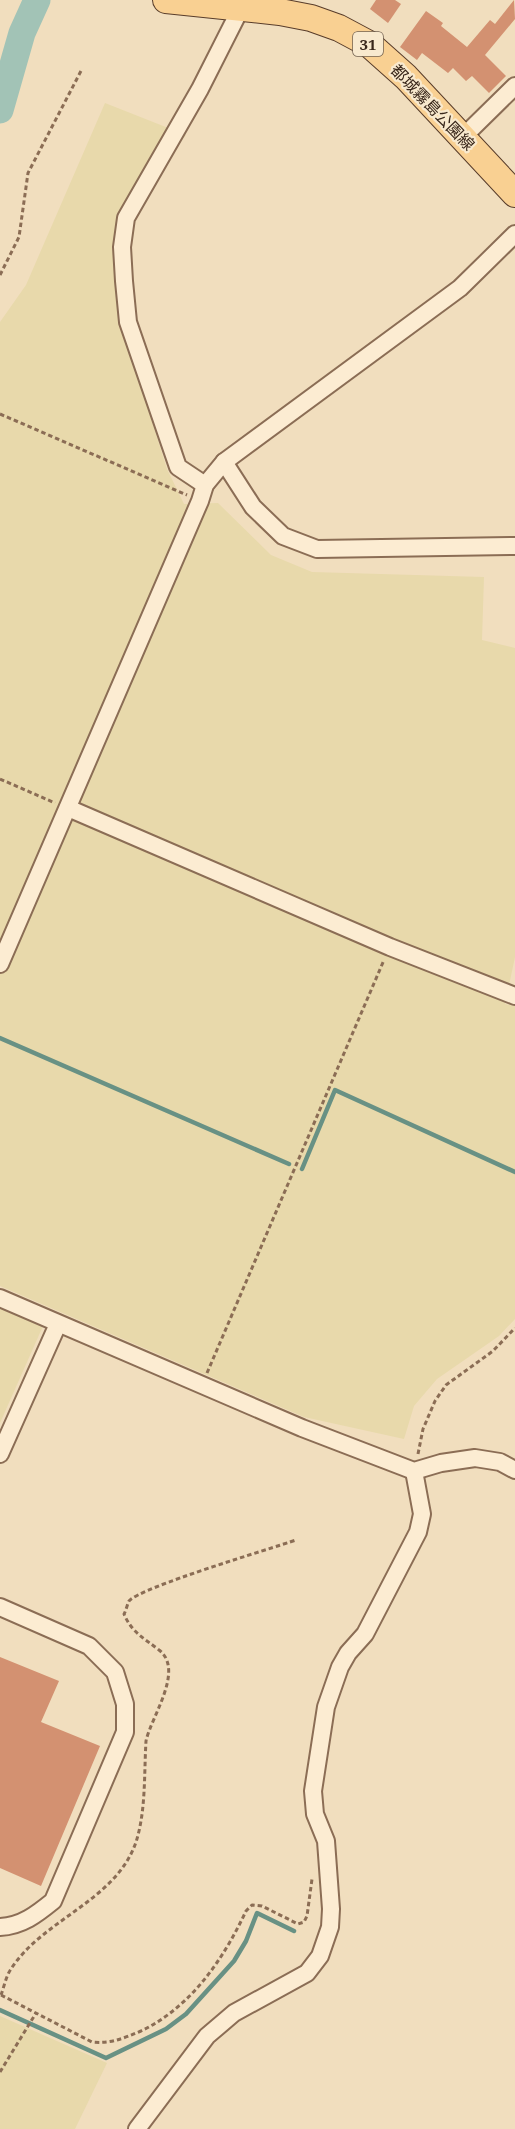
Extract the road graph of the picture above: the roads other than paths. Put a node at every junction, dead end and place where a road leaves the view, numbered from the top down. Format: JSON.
{"nodes":[{"id":1,"x":166,"y":0,"type":"edge"},
{"id":2,"x":244,"y":4,"type":"edge"},
{"id":3,"x":515,"y":86,"type":"edge"},
{"id":4,"x":463,"y":137,"type":"junction"},
{"id":5,"x":515,"y":194,"type":"edge"},
{"id":6,"x":515,"y":234,"type":"edge"},
{"id":7,"x":224,"y":462,"type":"junction"},
{"id":8,"x":202,"y":493,"type":"junction"},
{"id":9,"x":515,"y":546,"type":"edge"},
{"id":10,"x":68,"y":808,"type":"junction"},
{"id":11,"x":0,"y":964,"type":"edge"},
{"id":12,"x":515,"y":996,"type":"edge"},
{"id":13,"x":0,"y":1298,"type":"edge"},
{"id":14,"x":58,"y":1324,"type":"junction"},
{"id":15,"x":0,"y":1454,"type":"edge"},
{"id":16,"x":515,"y":1470,"type":"edge"},
{"id":17,"x":414,"y":1471,"type":"junction"},
{"id":18,"x":0,"y":1607,"type":"edge"},
{"id":19,"x":0,"y":1927,"type":"edge"},
{"id":20,"x":137,"y":2129,"type":"edge"}],
"edges":[{"from":1,"to":2,"type":"main road","name":"都城霧島公園線","number":"31"},
{"from":2,"to":4,"type":"main road","name":"都城霧島公園線","number":"31"},
{"from":2,"to":8,"type":"street"},
{"from":3,"to":4,"type":"street"},
{"from":4,"to":5,"type":"main road","name":"都城霧島公園線","number":"31"},
{"from":6,"to":7,"type":"street"},
{"from":7,"to":8,"type":"street"},
{"from":7,"to":9,"type":"street"},
{"from":8,"to":10,"type":"street"},
{"from":10,"to":11,"type":"street"},
{"from":10,"to":12,"type":"street"},
{"from":13,"to":14,"type":"street"},
{"from":14,"to":15,"type":"street"},
{"from":14,"to":17,"type":"street"},
{"from":16,"to":17,"type":"street"},
{"from":17,"to":20,"type":"street"},
{"from":18,"to":19,"type":"street"}]}
